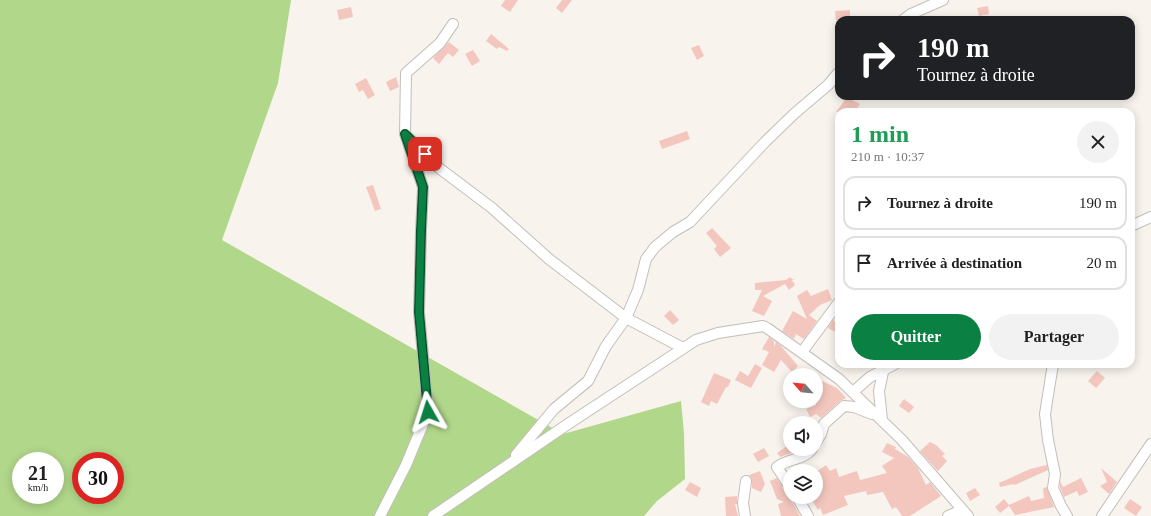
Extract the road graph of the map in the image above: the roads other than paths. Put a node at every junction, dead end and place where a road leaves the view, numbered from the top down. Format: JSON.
{"nodes":[{"id":1,"x":943,"y":0,"type":"edge"},
{"id":2,"x":908,"y":16,"type":"edge"},
{"id":3,"x":452,"y":24,"type":"dead end"},
{"id":4,"x":835,"y":77,"type":"edge"},
{"id":5,"x":405,"y":134,"type":"junction"},
{"id":6,"x":1151,"y":218,"type":"edge"},
{"id":7,"x":1135,"y":224,"type":"edge"},
{"id":8,"x":835,"y":307,"type":"edge"},
{"id":9,"x":626,"y":318,"type":"junction"},
{"id":10,"x":683,"y":348,"type":"junction"},
{"id":11,"x":802,"y":352,"type":"junction"},
{"id":12,"x":882,"y":368,"type":"edge"},
{"id":13,"x":883,"y":368,"type":"edge"},
{"id":14,"x":1052,"y":368,"type":"edge"},
{"id":15,"x":852,"y":392,"type":"junction"},
{"id":16,"x":882,"y":420,"type":"junction"},
{"id":17,"x":823,"y":427,"type":"edge"},
{"id":18,"x":1151,"y":444,"type":"edge"},
{"id":19,"x":802,"y":456,"type":"edge"},
{"id":20,"x":783,"y":464,"type":"edge"},
{"id":21,"x":783,"y":464,"type":"edge"},
{"id":22,"x":508,"y":465,"type":"junction"},
{"id":23,"x":783,"y":476,"type":"edge"},
{"id":24,"x":746,"y":481,"type":"dead end"},
{"id":25,"x":801,"y":504,"type":"edge"},
{"id":26,"x":965,"y":513,"type":"edge"},
{"id":27,"x":380,"y":516,"type":"edge"},
{"id":28,"x":433,"y":516,"type":"edge"},
{"id":29,"x":745,"y":516,"type":"edge"},
{"id":30,"x":808,"y":516,"type":"edge"},
{"id":31,"x":948,"y":516,"type":"edge"},
{"id":32,"x":1067,"y":516,"type":"edge"},
{"id":33,"x":1102,"y":516,"type":"edge"}],
"edges":[{"from":1,"to":2,"type":"street"},
{"from":3,"to":5,"type":"street"},
{"from":4,"to":9,"type":"street"},
{"from":5,"to":9,"type":"street"},
{"from":5,"to":27,"type":"street"},
{"from":6,"to":7,"type":"street"},
{"from":8,"to":11,"type":"street"},
{"from":9,"to":10,"type":"street"},
{"from":9,"to":22,"type":"street"},
{"from":10,"to":11,"type":"street"},
{"from":10,"to":22,"type":"street"},
{"from":11,"to":15,"type":"street"},
{"from":12,"to":15,"type":"street"},
{"from":13,"to":16,"type":"street"},
{"from":14,"to":32,"type":"street"},
{"from":15,"to":16,"type":"street"},
{"from":16,"to":17,"type":"street"},
{"from":16,"to":26,"type":"street"},
{"from":18,"to":33,"type":"street"},
{"from":19,"to":21,"type":"street"},
{"from":20,"to":23,"type":"street"},
{"from":22,"to":28,"type":"street"},
{"from":24,"to":29,"type":"street"},
{"from":25,"to":30,"type":"street"},
{"from":26,"to":31,"type":"street"}]}
